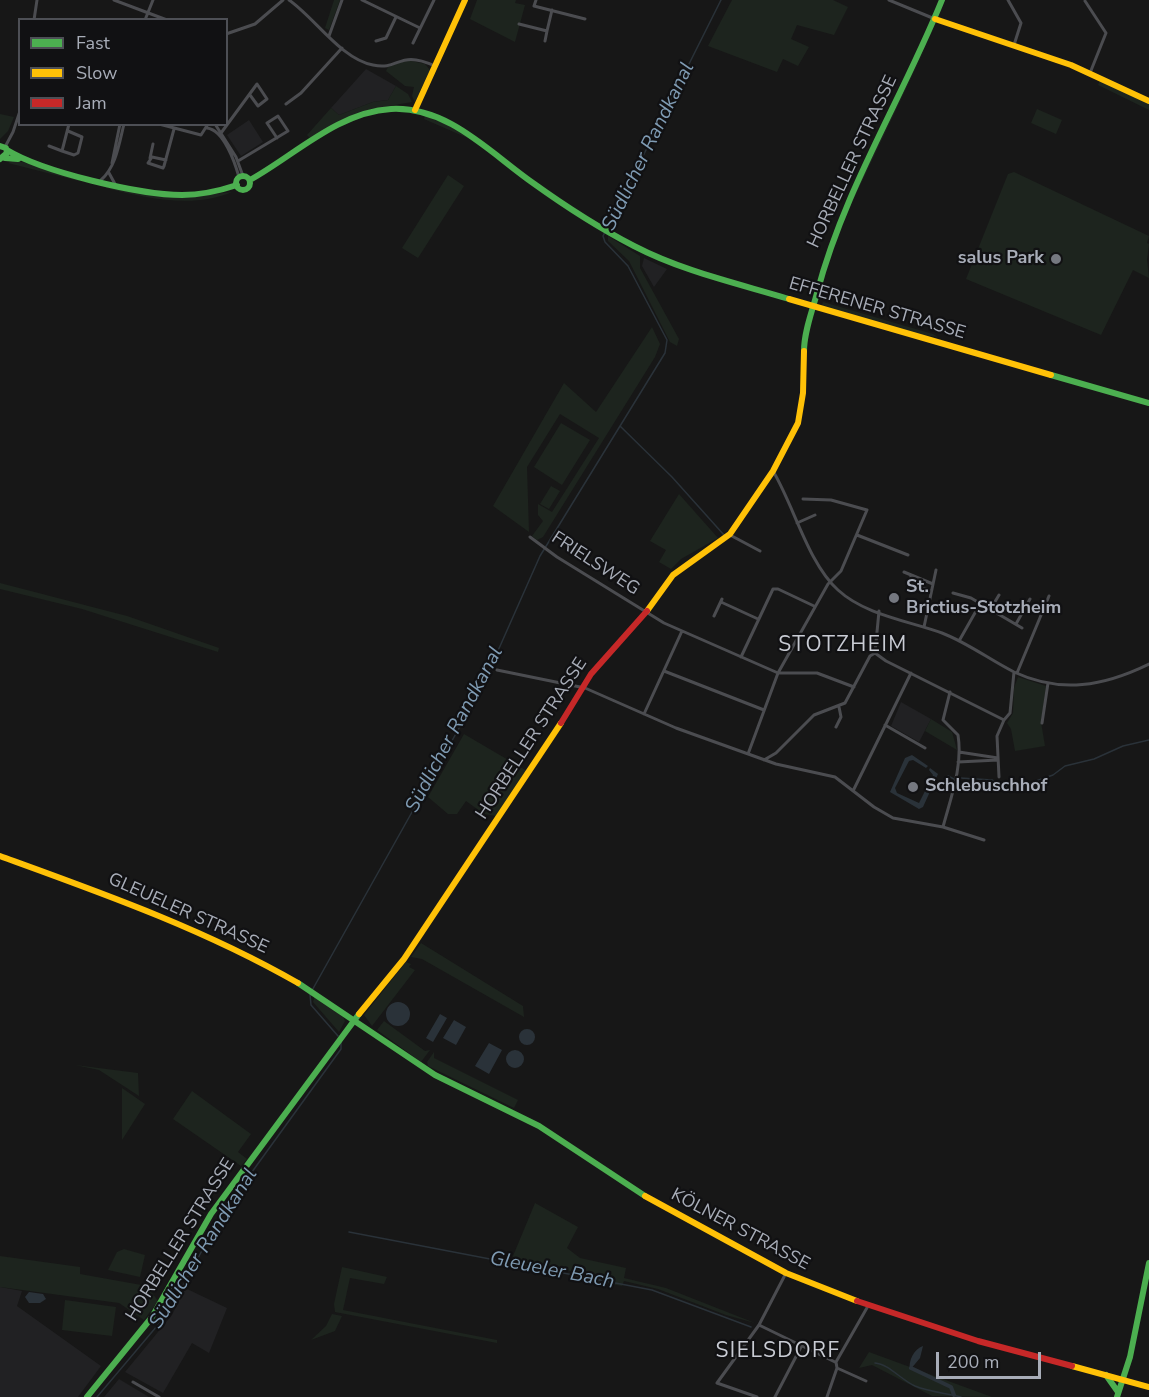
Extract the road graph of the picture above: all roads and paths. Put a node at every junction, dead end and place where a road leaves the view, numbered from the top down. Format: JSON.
{"nodes":[{"id":1,"x":37,"y":0,"type":"edge"},
{"id":2,"x":114,"y":0,"type":"edge"},
{"id":3,"x":153,"y":0,"type":"edge"},
{"id":4,"x":283,"y":0,"type":"edge"},
{"id":5,"x":289,"y":0,"type":"edge"},
{"id":6,"x":342,"y":0,"type":"edge"},
{"id":7,"x":362,"y":0,"type":"edge"},
{"id":8,"x":434,"y":0,"type":"edge"},
{"id":9,"x":465,"y":0,"type":"edge"},
{"id":10,"x":536,"y":0,"type":"edge"},
{"id":11,"x":889,"y":0,"type":"edge"},
{"id":12,"x":942,"y":0,"type":"edge"},
{"id":13,"x":1008,"y":0,"type":"edge"},
{"id":14,"x":1086,"y":0,"type":"edge"},
{"id":15,"x":552,"y":10,"type":"junction"},
{"id":16,"x":148,"y":12,"type":"junction"},
{"id":17,"x":396,"y":16,"type":"junction"},
{"id":18,"x":34,"y":18,"type":"edge"},
{"id":19,"x":146,"y":18,"type":"edge"},
{"id":20,"x":162,"y":18,"type":"edge"},
{"id":21,"x":585,"y":19,"type":"dead end"},
{"id":22,"x":935,"y":19,"type":"junction"},
{"id":23,"x":519,"y":24,"type":"dead end"},
{"id":24,"x":420,"y":28,"type":"junction"},
{"id":25,"x":547,"y":31,"type":"junction"},
{"id":26,"x":228,"y":33,"type":"edge"},
{"id":27,"x":329,"y":36,"type":"junction"},
{"id":28,"x":376,"y":41,"type":"dead end"},
{"id":29,"x":545,"y":41,"type":"dead end"},
{"id":30,"x":413,"y":43,"type":"dead end"},
{"id":31,"x":1014,"y":45,"type":"junction"},
{"id":32,"x":343,"y":48,"type":"junction"},
{"id":33,"x":436,"y":67,"type":"junction"},
{"id":34,"x":1090,"y":73,"type":"junction"},
{"id":35,"x":250,"y":95,"type":"junction"},
{"id":36,"x":1149,"y":101,"type":"edge"},
{"id":37,"x":286,"y":104,"type":"dead end"},
{"id":38,"x":415,"y":110,"type":"junction"},
{"id":39,"x":18,"y":117,"type":"edge"},
{"id":40,"x":228,"y":124,"type":"edge"},
{"id":41,"x":69,"y":126,"type":"edge"},
{"id":42,"x":121,"y":126,"type":"edge"},
{"id":43,"x":165,"y":126,"type":"edge"},
{"id":44,"x":208,"y":126,"type":"edge"},
{"id":45,"x":216,"y":126,"type":"edge"},
{"id":46,"x":226,"y":126,"type":"edge"},
{"id":47,"x":174,"y":129,"type":"junction"},
{"id":48,"x":68,"y":131,"type":"junction"},
{"id":49,"x":221,"y":133,"type":"junction"},
{"id":50,"x":277,"y":138,"type":"junction"},
{"id":51,"x":153,"y":144,"type":"dead end"},
{"id":52,"x":49,"y":147,"type":"dead end"},
{"id":53,"x":4,"y":148,"type":"edge"},
{"id":54,"x":62,"y":151,"type":"junction"},
{"id":55,"x":150,"y":158,"type":"junction"},
{"id":56,"x":2,"y":159,"type":"edge"},
{"id":57,"x":166,"y":160,"type":"junction"},
{"id":58,"x":238,"y":161,"type":"junction"},
{"id":59,"x":41,"y":164,"type":"junction"},
{"id":60,"x":109,"y":172,"type":"junction"},
{"id":61,"x":241,"y":177,"type":"junction"},
{"id":62,"x":101,"y":180,"type":"junction"},
{"id":63,"x":250,"y":180,"type":"junction"},
{"id":64,"x":115,"y":184,"type":"junction"},
{"id":65,"x":237,"y":185,"type":"junction"},
{"id":66,"x":812,"y":305,"type":"junction"},
{"id":67,"x":1149,"y":403,"type":"edge"},
{"id":68,"x":773,"y":471,"type":"junction"},
{"id":69,"x":803,"y":499,"type":"dead end"},
{"id":70,"x":815,"y":515,"type":"dead end"},
{"id":71,"x":797,"y":523,"type":"junction"},
{"id":72,"x":730,"y":534,"type":"junction"},
{"id":73,"x":857,"y":535,"type":"junction"},
{"id":74,"x":530,"y":537,"type":"dead end"},
{"id":75,"x":760,"y":551,"type":"dead end"},
{"id":76,"x":908,"y":555,"type":"dead end"},
{"id":77,"x":936,"y":570,"type":"dead end"},
{"id":78,"x":904,"y":572,"type":"dead end"},
{"id":79,"x":911,"y":576,"type":"junction"},
{"id":80,"x":831,"y":582,"type":"junction"},
{"id":81,"x":933,"y":584,"type":"junction"},
{"id":82,"x":931,"y":591,"type":"junction"},
{"id":83,"x":953,"y":593,"type":"dead end"},
{"id":84,"x":999,"y":595,"type":"dead end"},
{"id":85,"x":1049,"y":596,"type":"dead end"},
{"id":86,"x":1030,"y":599,"type":"dead end"},
{"id":87,"x":980,"y":603,"type":"junction"},
{"id":88,"x":814,"y":606,"type":"junction"},
{"id":89,"x":990,"y":610,"type":"junction"},
{"id":90,"x":879,"y":611,"type":"junction"},
{"id":91,"x":646,"y":613,"type":"junction"},
{"id":92,"x":714,"y":616,"type":"dead end"},
{"id":93,"x":758,"y":619,"type":"junction"},
{"id":94,"x":1016,"y":624,"type":"junction"},
{"id":95,"x":924,"y":627,"type":"junction"},
{"id":96,"x":1022,"y":628,"type":"dead end"},
{"id":97,"x":682,"y":631,"type":"junction"},
{"id":98,"x":959,"y":641,"type":"junction"},
{"id":99,"x":875,"y":653,"type":"junction"},
{"id":100,"x":741,"y":657,"type":"junction"},
{"id":101,"x":1149,"y":664,"type":"edge"},
{"id":102,"x":497,"y":670,"type":"dead end"},
{"id":103,"x":664,"y":671,"type":"junction"},
{"id":104,"x":1015,"y":672,"type":"junction"},
{"id":105,"x":778,"y":673,"type":"junction"},
{"id":106,"x":911,"y":673,"type":"junction"},
{"id":107,"x":1048,"y":683,"type":"junction"},
{"id":108,"x":582,"y":687,"type":"junction"},
{"id":109,"x":854,"y":687,"type":"junction"},
{"id":110,"x":950,"y":692,"type":"junction"},
{"id":111,"x":839,"y":707,"type":"junction"},
{"id":112,"x":764,"y":710,"type":"junction"},
{"id":113,"x":643,"y":714,"type":"junction"},
{"id":114,"x":1004,"y":720,"type":"junction"},
{"id":115,"x":1042,"y":723,"type":"dead end"},
{"id":116,"x":885,"y":725,"type":"junction"},
{"id":117,"x":836,"y":727,"type":"dead end"},
{"id":118,"x":925,"y":748,"type":"dead end"},
{"id":119,"x":959,"y":752,"type":"junction"},
{"id":120,"x":776,"y":753,"type":"junction"},
{"id":121,"x":748,"y":754,"type":"junction"},
{"id":122,"x":998,"y":759,"type":"junction"},
{"id":123,"x":764,"y":760,"type":"junction"},
{"id":124,"x":958,"y":762,"type":"junction"},
{"id":125,"x":776,"y":764,"type":"junction"},
{"id":126,"x":999,"y":777,"type":"dead end"},
{"id":127,"x":854,"y":789,"type":"junction"},
{"id":128,"x":943,"y":827,"type":"junction"},
{"id":129,"x":984,"y":840,"type":"dead end"},
{"id":130,"x":0,"y":855,"type":"edge"},
{"id":131,"x":354,"y":1019,"type":"junction"},
{"id":132,"x":1149,"y":1263,"type":"edge"},
{"id":133,"x":786,"y":1273,"type":"junction"},
{"id":134,"x":868,"y":1306,"type":"junction"},
{"id":135,"x":759,"y":1325,"type":"junction"},
{"id":136,"x":801,"y":1347,"type":"junction"},
{"id":137,"x":836,"y":1362,"type":"junction"},
{"id":138,"x":837,"y":1368,"type":"junction"},
{"id":139,"x":1105,"y":1374,"type":"junction"},
{"id":140,"x":1123,"y":1379,"type":"junction"},
{"id":141,"x":866,"y":1381,"type":"dead end"},
{"id":142,"x":133,"y":1382,"type":"dead end"},
{"id":143,"x":1149,"y":1387,"type":"edge"},
{"id":144,"x":1118,"y":1396,"type":"edge"},
{"id":145,"x":87,"y":1397,"type":"edge"},
{"id":146,"x":159,"y":1397,"type":"edge"},
{"id":147,"x":757,"y":1397,"type":"edge"},
{"id":148,"x":775,"y":1397,"type":"edge"},
{"id":149,"x":827,"y":1397,"type":"edge"}],
"edges":[{"from":1,"to":18,"type":"street"},
{"from":2,"to":16,"type":"street"},
{"from":3,"to":16,"type":"street"},
{"from":4,"to":26,"type":"street"},
{"from":5,"to":27,"type":"street"},
{"from":6,"to":27,"type":"street"},
{"from":7,"to":17,"type":"street"},
{"from":8,"to":24,"type":"street"},
{"from":9,"to":33,"type":"street"},
{"from":10,"to":15,"type":"street"},
{"from":11,"to":22,"type":"street"},
{"from":12,"to":22,"type":"street","name":"HORBELLER STRASSE"},
{"from":13,"to":31,"type":"street"},
{"from":14,"to":34,"type":"street"},
{"from":15,"to":21,"type":"street"},
{"from":15,"to":25,"type":"street"},
{"from":16,"to":19,"type":"street"},
{"from":16,"to":20,"type":"street"},
{"from":17,"to":24,"type":"street"},
{"from":17,"to":28,"type":"street"},
{"from":22,"to":31,"type":"street"},
{"from":22,"to":66,"type":"street","name":"HORBELLER STRASSE"},
{"from":23,"to":25,"type":"street"},
{"from":24,"to":30,"type":"street"},
{"from":25,"to":29,"type":"street"},
{"from":27,"to":32,"type":"street"},
{"from":31,"to":34,"type":"street"},
{"from":32,"to":33,"type":"street"},
{"from":32,"to":37,"type":"street"},
{"from":33,"to":38,"type":"street"},
{"from":34,"to":36,"type":"street"},
{"from":35,"to":35,"type":"street"},
{"from":35,"to":40,"type":"street"},
{"from":38,"to":63,"type":"street"},
{"from":38,"to":66,"type":"street","name":"EFFERENER STRASSE"},
{"from":39,"to":53,"type":"street"},
{"from":41,"to":48,"type":"street"},
{"from":42,"to":60,"type":"street"},
{"from":43,"to":47,"type":"street"},
{"from":44,"to":47,"type":"street"},
{"from":44,"to":61,"type":"street"},
{"from":45,"to":49,"type":"street"},
{"from":46,"to":49,"type":"street"},
{"from":47,"to":57,"type":"street"},
{"from":48,"to":54,"type":"street"},
{"from":48,"to":54,"type":"street"},
{"from":49,"to":58,"type":"street"},
{"from":50,"to":50,"type":"street"},
{"from":50,"to":58,"type":"street"},
{"from":51,"to":55,"type":"street"},
{"from":52,"to":54,"type":"street"},
{"from":53,"to":56,"type":"street"},
{"from":53,"to":59,"type":"street"},
{"from":55,"to":57,"type":"street"},
{"from":55,"to":57,"type":"street"},
{"from":56,"to":59,"type":"street"},
{"from":58,"to":61,"type":"street"},
{"from":59,"to":62,"type":"street"},
{"from":60,"to":62,"type":"street"},
{"from":60,"to":64,"type":"street"},
{"from":61,"to":63,"type":"street"},
{"from":61,"to":65,"type":"street"},
{"from":62,"to":64,"type":"street"},
{"from":63,"to":65,"type":"street"},
{"from":64,"to":65,"type":"street"},
{"from":66,"to":67,"type":"street","name":"EFFERENER STRASSE"},
{"from":66,"to":68,"type":"street","name":"HORBELLER STRASSE"},
{"from":68,"to":71,"type":"street"},
{"from":68,"to":72,"type":"street","name":"HORBELLER STRASSE"},
{"from":69,"to":73,"type":"street"},
{"from":70,"to":71,"type":"street"},
{"from":71,"to":80,"type":"street"},
{"from":72,"to":75,"type":"street"},
{"from":72,"to":91,"type":"street","name":"HORBELLER STRASSE"},
{"from":73,"to":76,"type":"street"},
{"from":73,"to":80,"type":"street"},
{"from":74,"to":91,"type":"street","name":"FRIELSWEG"},
{"from":77,"to":81,"type":"street"},
{"from":78,"to":79,"type":"street"},
{"from":79,"to":81,"type":"street"},
{"from":79,"to":82,"type":"street"},
{"from":80,"to":88,"type":"street"},
{"from":80,"to":90,"type":"street"},
{"from":81,"to":82,"type":"street"},
{"from":82,"to":95,"type":"street"},
{"from":83,"to":87,"type":"street"},
{"from":84,"to":89,"type":"street"},
{"from":85,"to":104,"type":"street"},
{"from":86,"to":94,"type":"street"},
{"from":87,"to":89,"type":"street"},
{"from":87,"to":98,"type":"street"},
{"from":88,"to":93,"type":"street"},
{"from":88,"to":105,"type":"street"},
{"from":89,"to":94,"type":"street"},
{"from":90,"to":95,"type":"street"},
{"from":90,"to":99,"type":"street"},
{"from":91,"to":97,"type":"street","name":"FRIELSWEG"},
{"from":91,"to":108,"type":"street","name":"HORBELLER STRASSE"},
{"from":92,"to":93,"type":"street"},
{"from":93,"to":100,"type":"street"},
{"from":94,"to":96,"type":"street"},
{"from":95,"to":98,"type":"street"},
{"from":97,"to":100,"type":"street","name":"FRIELSWEG"},
{"from":97,"to":103,"type":"street"},
{"from":98,"to":104,"type":"street"},
{"from":99,"to":106,"type":"street"},
{"from":99,"to":109,"type":"street"},
{"from":100,"to":105,"type":"street","name":"FRIELSWEG"},
{"from":101,"to":107,"type":"street"},
{"from":102,"to":108,"type":"street"},
{"from":103,"to":112,"type":"street"},
{"from":103,"to":113,"type":"street"},
{"from":104,"to":107,"type":"street"},
{"from":104,"to":114,"type":"street"},
{"from":105,"to":109,"type":"street"},
{"from":105,"to":112,"type":"street"},
{"from":106,"to":110,"type":"street"},
{"from":106,"to":116,"type":"street"},
{"from":107,"to":115,"type":"street"},
{"from":108,"to":113,"type":"street"},
{"from":108,"to":131,"type":"street","name":"HORBELLER STRASSE"},
{"from":109,"to":111,"type":"street"},
{"from":110,"to":114,"type":"street"},
{"from":110,"to":119,"type":"street"},
{"from":111,"to":117,"type":"street"},
{"from":111,"to":120,"type":"street"},
{"from":112,"to":121,"type":"street"},
{"from":113,"to":121,"type":"street"},
{"from":114,"to":122,"type":"street"},
{"from":116,"to":118,"type":"street"},
{"from":116,"to":127,"type":"street"},
{"from":119,"to":122,"type":"street"},
{"from":119,"to":124,"type":"street"},
{"from":120,"to":123,"type":"street"},
{"from":120,"to":125,"type":"street"},
{"from":121,"to":123,"type":"street"},
{"from":122,"to":124,"type":"street"},
{"from":122,"to":126,"type":"street"},
{"from":123,"to":125,"type":"street"},
{"from":124,"to":128,"type":"street"},
{"from":125,"to":127,"type":"street"},
{"from":127,"to":128,"type":"street"},
{"from":128,"to":129,"type":"street"},
{"from":130,"to":131,"type":"street","name":"GLEUELER STRASSE"},
{"from":131,"to":133,"type":"street","name":"KÖLNER STRASSE"},
{"from":131,"to":145,"type":"street","name":"HORBELLER STRASSE"},
{"from":132,"to":140,"type":"street"},
{"from":133,"to":134,"type":"street","name":"KÖLNER STRASSE"},
{"from":133,"to":135,"type":"street"},
{"from":134,"to":137,"type":"street"},
{"from":134,"to":139,"type":"street","name":"KÖLNER STRASSE"},
{"from":135,"to":136,"type":"street"},
{"from":135,"to":147,"type":"street"},
{"from":136,"to":137,"type":"street"},
{"from":136,"to":148,"type":"street"},
{"from":137,"to":138,"type":"street"},
{"from":138,"to":141,"type":"street"},
{"from":138,"to":149,"type":"street"},
{"from":139,"to":140,"type":"street","name":"KÖLNER STRASSE"},
{"from":139,"to":144,"type":"street"},
{"from":140,"to":143,"type":"street","name":"KÖLNER STRASSE"},
{"from":140,"to":144,"type":"street"},
{"from":142,"to":146,"type":"street"}]}
